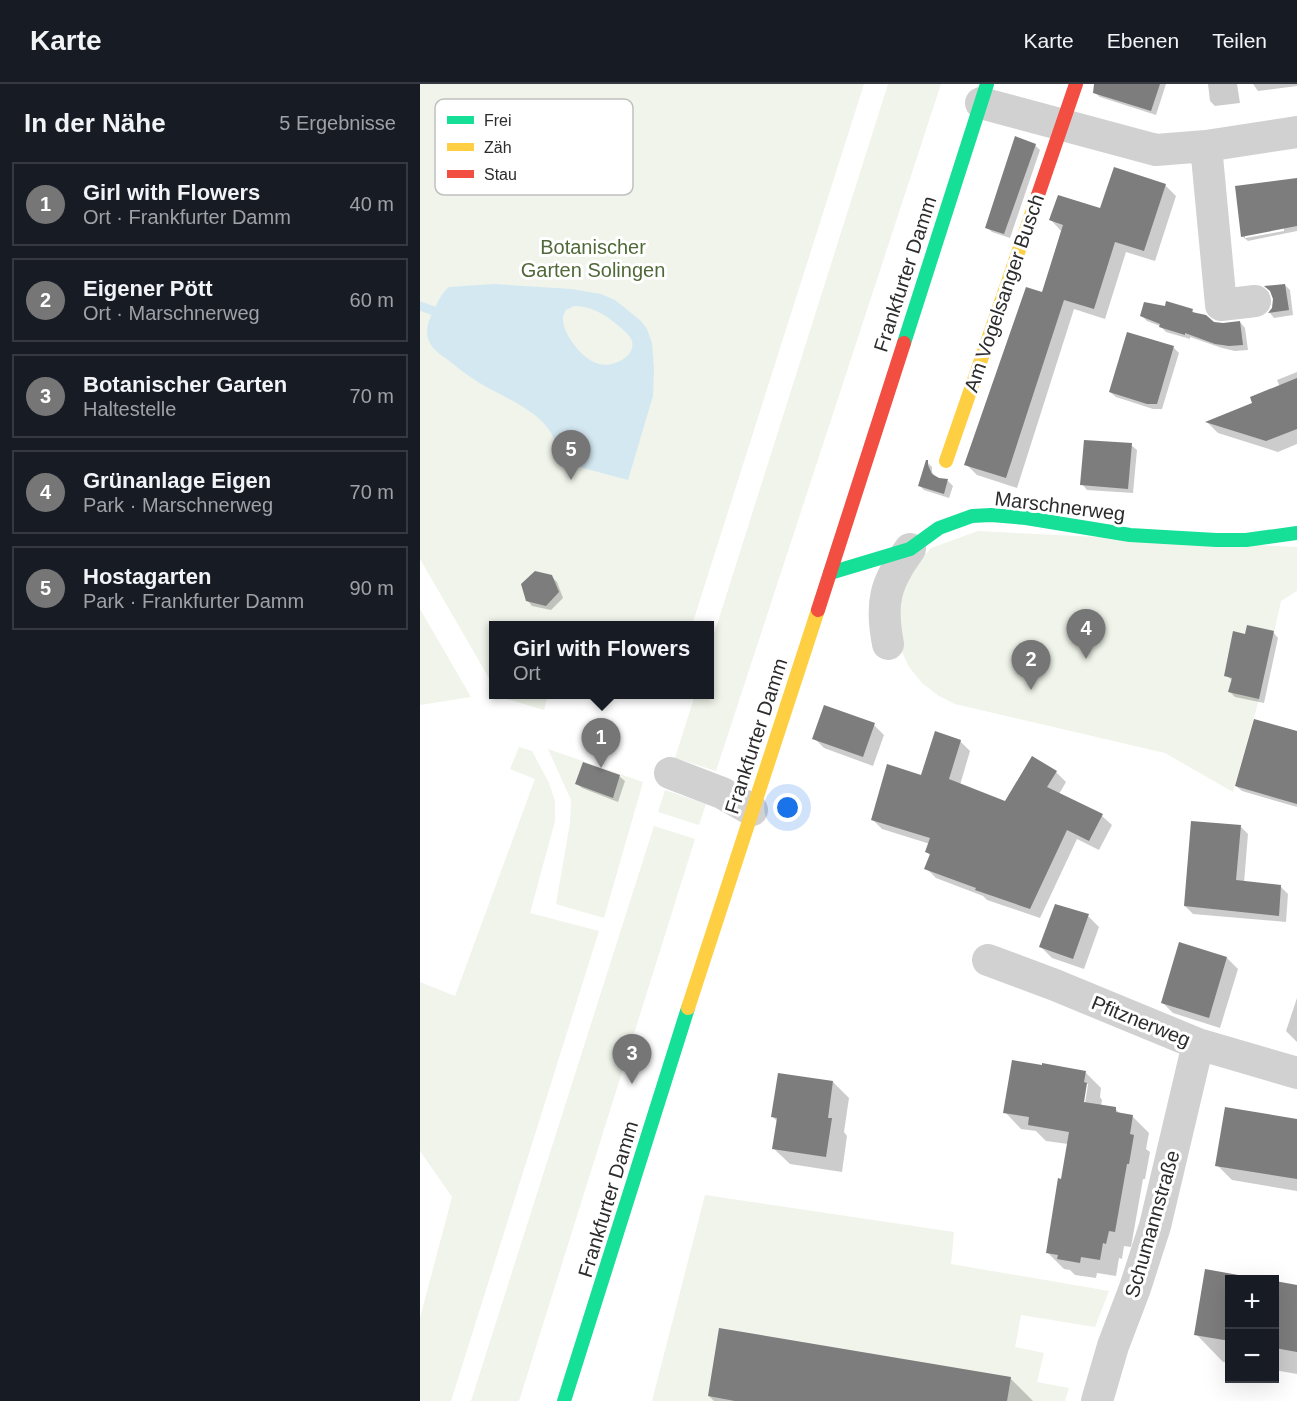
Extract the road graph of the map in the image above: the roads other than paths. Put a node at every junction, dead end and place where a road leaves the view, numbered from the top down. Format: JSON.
{"nodes":[{"id":1,"x":1076,"y":84,"type":"edge"},
{"id":2,"x":984,"y":93,"type":"edge"},
{"id":3,"x":1063,"y":125,"type":"junction"},
{"id":4,"x":1297,"y":132,"type":"edge"},
{"id":5,"x":1206,"y":146,"type":"junction"},
{"id":6,"x":1256,"y":301,"type":"dead end"},
{"id":7,"x":946,"y":461,"type":"dead end"},
{"id":8,"x":1297,"y":533,"type":"edge"},
{"id":9,"x":910,"y":549,"type":"junction"},
{"id":10,"x":830,"y":573,"type":"junction"},
{"id":11,"x":888,"y":644,"type":"dead end"},
{"id":12,"x":670,"y":773,"type":"dead end"},
{"id":13,"x":752,"y":810,"type":"junction"},
{"id":14,"x":988,"y":960,"type":"dead end"},
{"id":15,"x":1198,"y":1044,"type":"junction"},
{"id":16,"x":1297,"y":1073,"type":"edge"},
{"id":17,"x":564,"y":1401,"type":"edge"},
{"id":18,"x":1097,"y":1401,"type":"edge"}],
"edges":[{"from":1,"to":3,"type":"main road","name":"Am Vogelsanger Busch"},
{"from":2,"to":3,"type":"street"},
{"from":2,"to":10,"type":"main road","name":"Frankfurter Damm"},
{"from":3,"to":5,"type":"street"},
{"from":3,"to":7,"type":"main road","name":"Am Vogelsanger Busch"},
{"from":4,"to":5,"type":"street"},
{"from":5,"to":6,"type":"street"},
{"from":8,"to":9,"type":"main road","name":"Marschnerweg"},
{"from":9,"to":10,"type":"main road","name":"Marschnerweg"},
{"from":9,"to":11,"type":"street"},
{"from":10,"to":13,"type":"main road","name":"Frankfurter Damm"},
{"from":12,"to":13,"type":"street"},
{"from":13,"to":17,"type":"main road","name":"Frankfurter Damm"},
{"from":14,"to":15,"type":"street","name":"Pfitznerweg"},
{"from":15,"to":16,"type":"street","name":"Pfitznerweg"},
{"from":15,"to":18,"type":"street","name":"Schumannstraße"}]}
